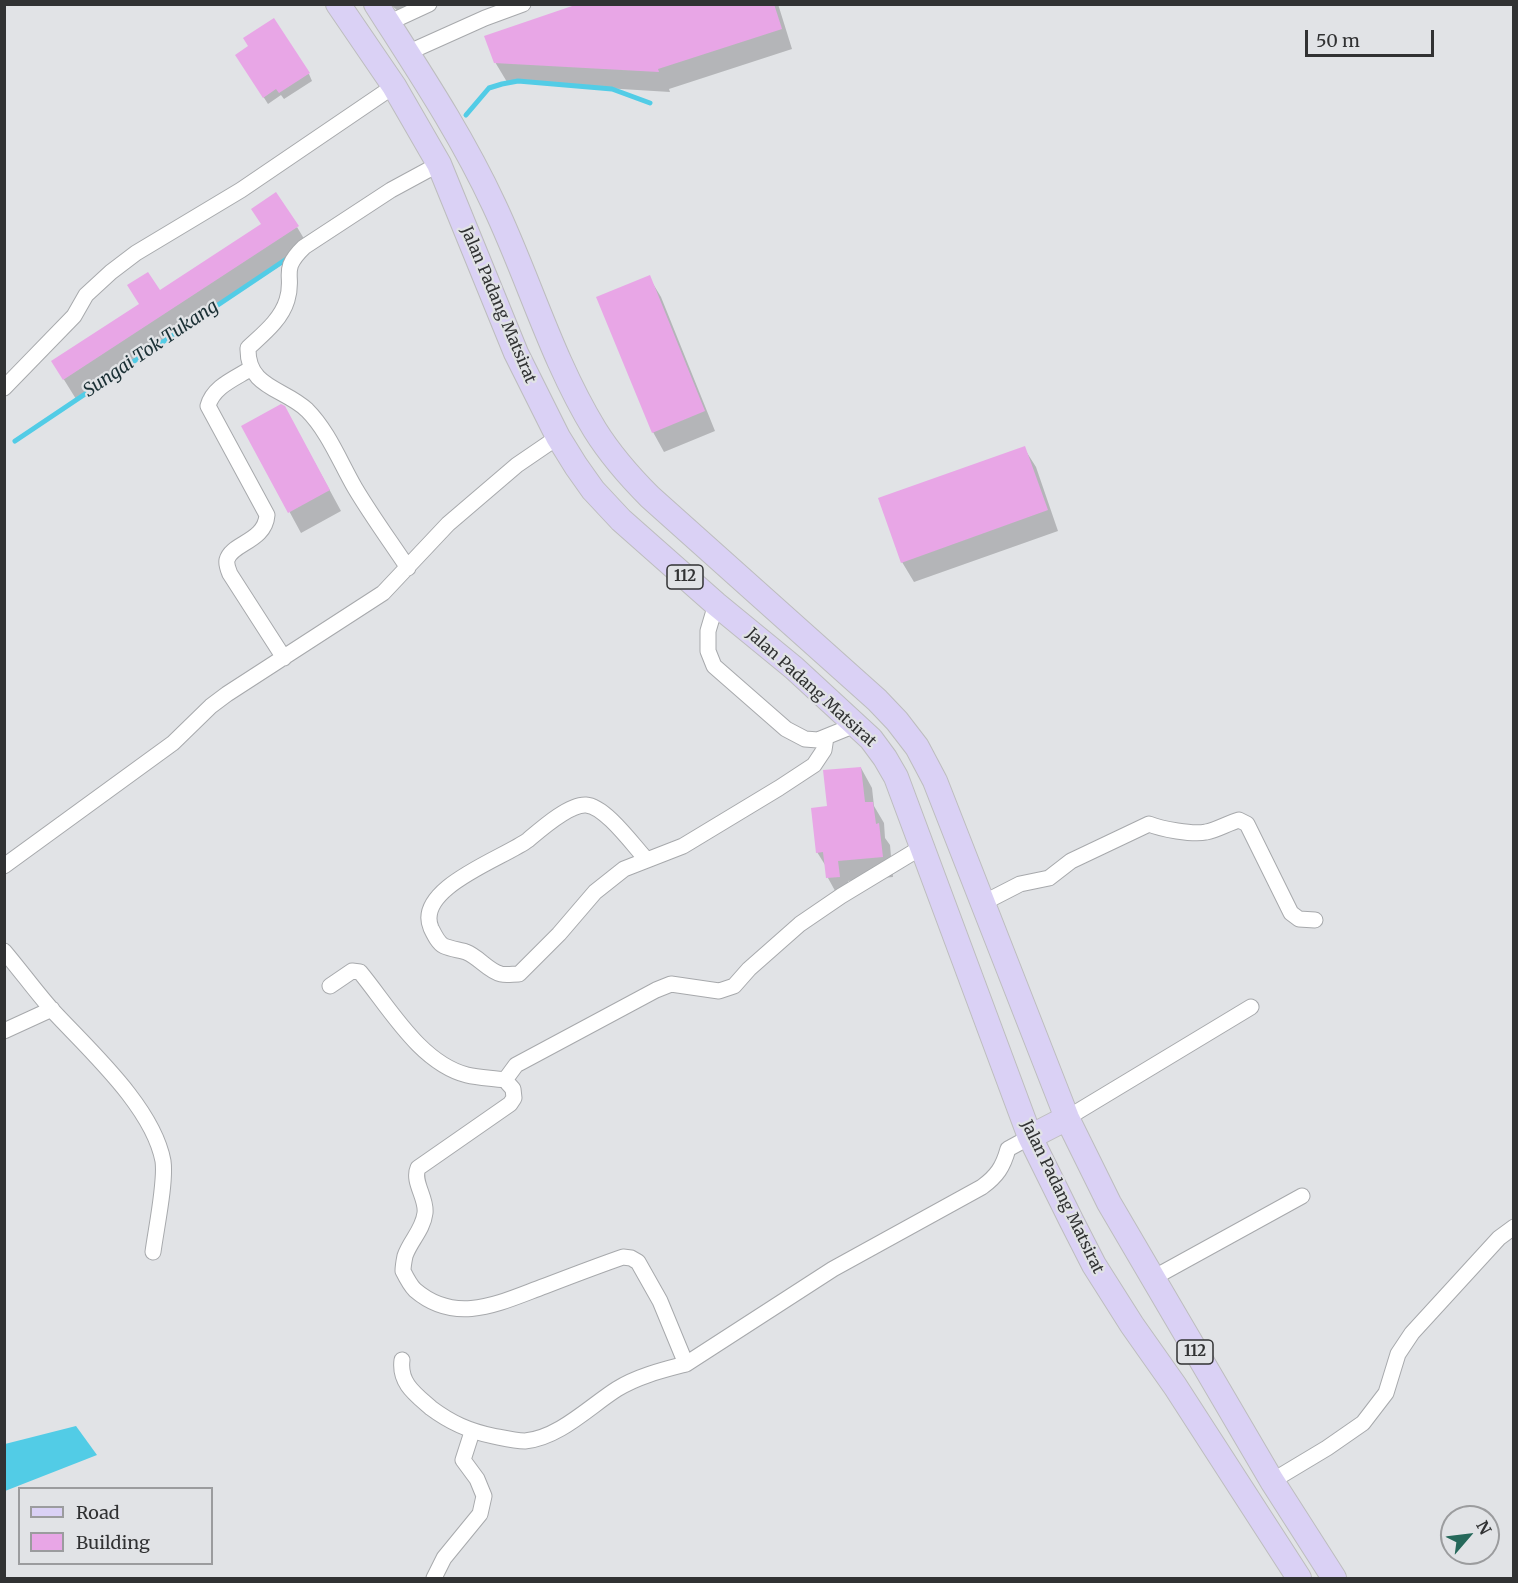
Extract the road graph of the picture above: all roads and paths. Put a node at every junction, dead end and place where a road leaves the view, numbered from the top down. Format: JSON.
{"nodes":[{"id":1,"x":338,"y":4,"type":"edge"},
{"id":2,"x":429,"y":4,"type":"edge"},
{"id":3,"x":523,"y":4,"type":"edge"},
{"id":4,"x":382,"y":14,"type":"edge"},
{"id":5,"x":407,"y":53,"type":"junction"},
{"id":6,"x":394,"y":86,"type":"junction"},
{"id":7,"x":439,"y":164,"type":"junction"},
{"id":8,"x":250,"y":369,"type":"junction"},
{"id":9,"x":4,"y":388,"type":"edge"},
{"id":10,"x":558,"y":437,"type":"junction"},
{"id":11,"x":408,"y":568,"type":"junction"},
{"id":12,"x":716,"y":604,"type":"junction"},
{"id":13,"x":285,"y":658,"type":"junction"},
{"id":14,"x":855,"y":725,"type":"junction"},
{"id":15,"x":826,"y":737,"type":"junction"},
{"id":16,"x":922,"y":847,"type":"junction"},
{"id":17,"x":646,"y":859,"type":"junction"},
{"id":18,"x":4,"y":866,"type":"edge"},
{"id":19,"x":983,"y":903,"type":"junction"},
{"id":20,"x":1315,"y":920,"type":"dead end"},
{"id":21,"x":4,"y":951,"type":"edge"},
{"id":22,"x":330,"y":986,"type":"dead end"},
{"id":23,"x":1251,"y":1007,"type":"dead end"},
{"id":24,"x":52,"y":1009,"type":"junction"},
{"id":25,"x":4,"y":1031,"type":"edge"},
{"id":26,"x":504,"y":1080,"type":"junction"},
{"id":27,"x":1067,"y":1118,"type":"junction"},
{"id":28,"x":1030,"y":1137,"type":"junction"},
{"id":29,"x":1302,"y":1196,"type":"dead end"},
{"id":30,"x":1514,"y":1227,"type":"edge"},
{"id":31,"x":153,"y":1252,"type":"dead end"},
{"id":32,"x":1153,"y":1278,"type":"junction"},
{"id":33,"x":402,"y":1360,"type":"dead end"},
{"id":34,"x":686,"y":1364,"type":"junction"},
{"id":35,"x":472,"y":1432,"type":"junction"},
{"id":36,"x":1272,"y":1481,"type":"junction"},
{"id":37,"x":434,"y":1578,"type":"edge"},
{"id":38,"x":1299,"y":1578,"type":"edge"},
{"id":39,"x":1334,"y":1578,"type":"edge"}],
"edges":[{"from":1,"to":6,"type":"main road","name":"Jalan Padang Matsirat","number":"112"},
{"from":2,"to":4,"type":"street"},
{"from":3,"to":5,"type":"street"},
{"from":4,"to":5,"type":"main road","name":"Jalan Padang Matsirat","number":"112"},
{"from":5,"to":19,"type":"main road","name":"Jalan Padang Matsirat","number":"112"},
{"from":6,"to":7,"type":"main road","name":"Jalan Padang Matsirat","number":"112"},
{"from":6,"to":9,"type":"street"},
{"from":7,"to":8,"type":"street"},
{"from":7,"to":10,"type":"main road","name":"Jalan Padang Matsirat","number":"112"},
{"from":8,"to":11,"type":"street"},
{"from":8,"to":13,"type":"street"},
{"from":10,"to":11,"type":"street"},
{"from":10,"to":12,"type":"main road","name":"Jalan Padang Matsirat","number":"112"},
{"from":11,"to":13,"type":"street"},
{"from":12,"to":14,"type":"main road","name":"Jalan Padang Matsirat","number":"112"},
{"from":12,"to":15,"type":"street"},
{"from":13,"to":18,"type":"street"},
{"from":14,"to":15,"type":"street"},
{"from":14,"to":16,"type":"main road","name":"Jalan Padang Matsirat","number":"112"},
{"from":15,"to":17,"type":"street"},
{"from":16,"to":26,"type":"street"},
{"from":16,"to":28,"type":"main road","name":"Jalan Padang Matsirat","number":"112"},
{"from":17,"to":17,"type":"street"},
{"from":19,"to":20,"type":"street"},
{"from":19,"to":27,"type":"main road","name":"Jalan Padang Matsirat","number":"112"},
{"from":21,"to":24,"type":"street"},
{"from":22,"to":26,"type":"street"},
{"from":23,"to":27,"type":"street"},
{"from":24,"to":25,"type":"street"},
{"from":24,"to":31,"type":"street"},
{"from":26,"to":34,"type":"street"},
{"from":27,"to":28,"type":"main road"},
{"from":27,"to":32,"type":"main road","name":"Jalan Padang Matsirat","number":"112"},
{"from":28,"to":34,"type":"street"},
{"from":28,"to":38,"type":"main road","name":"Jalan Padang Matsirat","number":"112"},
{"from":29,"to":32,"type":"street"},
{"from":30,"to":36,"type":"street"},
{"from":32,"to":36,"type":"main road","name":"Jalan Padang Matsirat","number":"112"},
{"from":33,"to":35,"type":"street"},
{"from":34,"to":35,"type":"street"},
{"from":35,"to":37,"type":"street"},
{"from":36,"to":39,"type":"main road","name":"Jalan Padang Matsirat","number":"112"}]}
